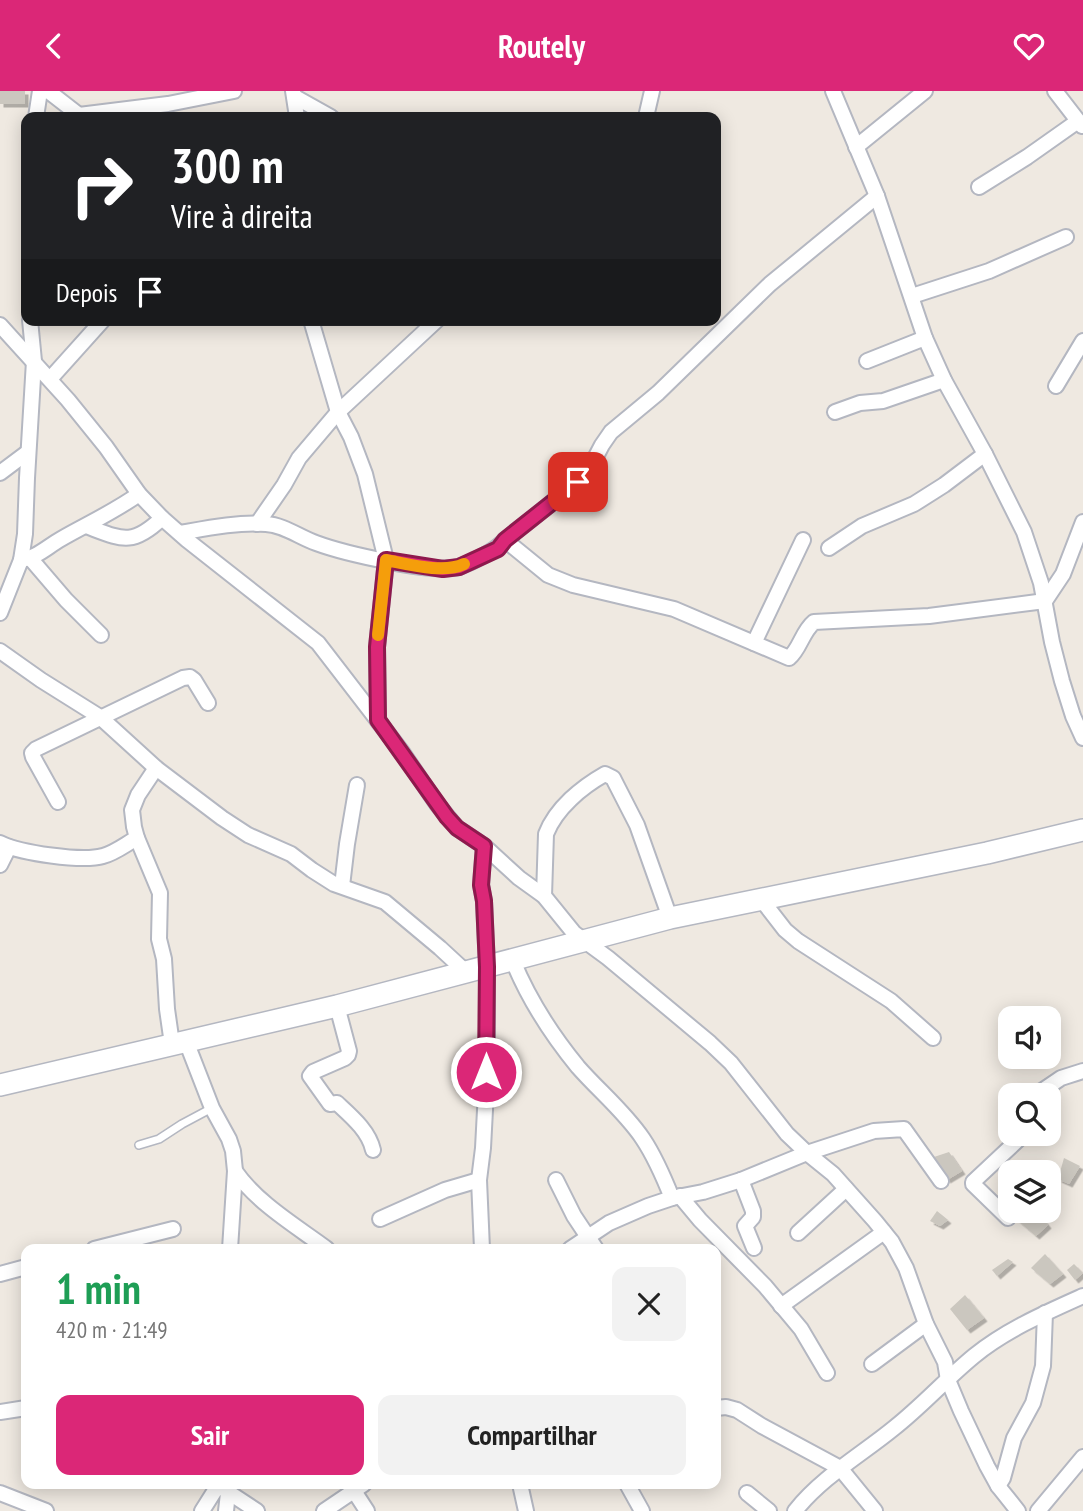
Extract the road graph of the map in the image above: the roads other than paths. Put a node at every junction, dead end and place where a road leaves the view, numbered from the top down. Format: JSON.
{"nodes":[{"id":1,"x":40,"y":91,"type":"edge"},
{"id":2,"x":48,"y":91,"type":"edge"},
{"id":3,"x":234,"y":91,"type":"edge"},
{"id":4,"x":652,"y":91,"type":"edge"},
{"id":5,"x":833,"y":91,"type":"edge"},
{"id":6,"x":926,"y":91,"type":"edge"},
{"id":7,"x":1055,"y":91,"type":"edge"},
{"id":8,"x":294,"y":94,"type":"edge"},
{"id":9,"x":37,"y":112,"type":"edge"},
{"id":10,"x":72,"y":112,"type":"edge"},
{"id":11,"x":108,"y":112,"type":"edge"},
{"id":12,"x":296,"y":112,"type":"edge"},
{"id":13,"x":323,"y":112,"type":"edge"},
{"id":14,"x":647,"y":112,"type":"edge"},
{"id":15,"x":1080,"y":124,"type":"edge"},
{"id":16,"x":856,"y":147,"type":"junction"},
{"id":17,"x":979,"y":187,"type":"dead end"},
{"id":18,"x":877,"y":196,"type":"junction"},
{"id":19,"x":1066,"y":237,"type":"dead end"},
{"id":20,"x":912,"y":296,"type":"junction"},
{"id":21,"x":0,"y":325,"type":"edge"},
{"id":22,"x":31,"y":326,"type":"edge"},
{"id":23,"x":98,"y":326,"type":"edge"},
{"id":24,"x":313,"y":326,"type":"edge"},
{"id":25,"x":431,"y":326,"type":"edge"},
{"id":26,"x":925,"y":338,"type":"junction"},
{"id":27,"x":1083,"y":341,"type":"edge"},
{"id":28,"x":34,"y":361,"type":"junction"},
{"id":29,"x":867,"y":361,"type":"dead end"},
{"id":30,"x":50,"y":379,"type":"junction"},
{"id":31,"x":944,"y":380,"type":"junction"},
{"id":32,"x":1056,"y":386,"type":"dead end"},
{"id":33,"x":338,"y":412,"type":"junction"},
{"id":34,"x":835,"y":412,"type":"dead end"},
{"id":35,"x":29,"y":452,"type":"junction"},
{"id":36,"x":985,"y":454,"type":"junction"},
{"id":37,"x":0,"y":473,"type":"edge"},
{"id":38,"x":139,"y":494,"type":"junction"},
{"id":39,"x":162,"y":518,"type":"junction"},
{"id":40,"x":1083,"y":522,"type":"edge"},
{"id":41,"x":257,"y":524,"type":"junction"},
{"id":42,"x":86,"y":526,"type":"junction"},
{"id":43,"x":180,"y":533,"type":"junction"},
{"id":44,"x":505,"y":540,"type":"junction"},
{"id":45,"x":803,"y":540,"type":"dead end"},
{"id":46,"x":829,"y":548,"type":"dead end"},
{"id":47,"x":26,"y":559,"type":"junction"},
{"id":48,"x":386,"y":560,"type":"junction"},
{"id":49,"x":1045,"y":601,"type":"junction"},
{"id":50,"x":0,"y":613,"type":"edge"},
{"id":51,"x":101,"y":635,"type":"dead end"},
{"id":52,"x":754,"y":643,"type":"junction"},
{"id":53,"x":0,"y":651,"type":"edge"},
{"id":54,"x":208,"y":703,"type":"dead end"},
{"id":55,"x":100,"y":717,"type":"junction"},
{"id":56,"x":378,"y":720,"type":"junction"},
{"id":57,"x":1083,"y":738,"type":"edge"},
{"id":58,"x":156,"y":768,"type":"junction"},
{"id":59,"x":358,"y":785,"type":"dead end"},
{"id":60,"x":58,"y":802,"type":"dead end"},
{"id":61,"x":1083,"y":830,"type":"edge"},
{"id":62,"x":137,"y":838,"type":"junction"},
{"id":63,"x":4,"y":845,"type":"edge"},
{"id":64,"x":484,"y":846,"type":"junction"},
{"id":65,"x":0,"y":865,"type":"edge"},
{"id":66,"x":342,"y":886,"type":"junction"},
{"id":67,"x":544,"y":895,"type":"junction"},
{"id":68,"x":761,"y":899,"type":"junction"},
{"id":69,"x":670,"y":918,"type":"junction"},
{"id":70,"x":585,"y":940,"type":"junction"},
{"id":71,"x":513,"y":961,"type":"junction"},
{"id":72,"x":487,"y":967,"type":"junction"},
{"id":73,"x":466,"y":972,"type":"junction"},
{"id":74,"x":337,"y":1006,"type":"junction"},
{"id":75,"x":933,"y":1038,"type":"dead end"},
{"id":76,"x":179,"y":1043,"type":"junction"},
{"id":77,"x":1083,"y":1071,"type":"edge"},
{"id":78,"x":1053,"y":1083,"type":"edge"},
{"id":79,"x":0,"y":1084,"type":"edge"},
{"id":80,"x":212,"y":1108,"type":"junction"},
{"id":81,"x":139,"y":1145,"type":"dead end"},
{"id":82,"x":1011,"y":1146,"type":"edge"},
{"id":83,"x":373,"y":1150,"type":"dead end"},
{"id":84,"x":807,"y":1153,"type":"junction"},
{"id":85,"x":235,"y":1171,"type":"junction"},
{"id":86,"x":479,"y":1180,"type":"junction"},
{"id":87,"x":741,"y":1180,"type":"junction"},
{"id":88,"x":556,"y":1181,"type":"dead end"},
{"id":89,"x":941,"y":1181,"type":"dead end"},
{"id":90,"x":846,"y":1189,"type":"junction"},
{"id":91,"x":676,"y":1197,"type":"junction"},
{"id":92,"x":998,"y":1208,"type":"edge"},
{"id":93,"x":380,"y":1219,"type":"dead end"},
{"id":94,"x":173,"y":1229,"type":"dead end"},
{"id":95,"x":884,"y":1232,"type":"junction"},
{"id":96,"x":798,"y":1233,"type":"dead end"},
{"id":97,"x":588,"y":1236,"type":"junction"},
{"id":98,"x":114,"y":1244,"type":"edge"},
{"id":99,"x":230,"y":1244,"type":"edge"},
{"id":100,"x":320,"y":1244,"type":"edge"},
{"id":101,"x":482,"y":1244,"type":"edge"},
{"id":102,"x":577,"y":1244,"type":"edge"},
{"id":103,"x":593,"y":1244,"type":"edge"},
{"id":104,"x":754,"y":1248,"type":"dead end"},
{"id":105,"x":21,"y":1268,"type":"edge"},
{"id":106,"x":0,"y":1274,"type":"edge"},
{"id":107,"x":1083,"y":1296,"type":"edge"},
{"id":108,"x":781,"y":1306,"type":"junction"},
{"id":109,"x":1045,"y":1313,"type":"junction"},
{"id":110,"x":926,"y":1324,"type":"junction"},
{"id":111,"x":872,"y":1364,"type":"dead end"},
{"id":112,"x":827,"y":1373,"type":"dead end"},
{"id":113,"x":948,"y":1380,"type":"junction"},
{"id":114,"x":721,"y":1408,"type":"edge"},
{"id":115,"x":21,"y":1409,"type":"edge"},
{"id":116,"x":0,"y":1412,"type":"edge"},
{"id":117,"x":1083,"y":1457,"type":"edge"},
{"id":118,"x":840,"y":1468,"type":"junction"},
{"id":119,"x":998,"y":1486,"type":"junction"},
{"id":120,"x":218,"y":1489,"type":"edge"},
{"id":121,"x":220,"y":1489,"type":"edge"},
{"id":122,"x":223,"y":1489,"type":"edge"},
{"id":123,"x":357,"y":1489,"type":"edge"},
{"id":124,"x":359,"y":1489,"type":"edge"},
{"id":125,"x":521,"y":1489,"type":"edge"},
{"id":126,"x":630,"y":1489,"type":"edge"},
{"id":127,"x":0,"y":1493,"type":"edge"},
{"id":128,"x":747,"y":1493,"type":"dead end"},
{"id":129,"x":46,"y":1511,"type":"edge"},
{"id":130,"x":202,"y":1511,"type":"edge"},
{"id":131,"x":226,"y":1511,"type":"edge"},
{"id":132,"x":257,"y":1511,"type":"edge"},
{"id":133,"x":324,"y":1511,"type":"edge"},
{"id":134,"x":367,"y":1511,"type":"edge"},
{"id":135,"x":526,"y":1511,"type":"edge"},
{"id":136,"x":642,"y":1511,"type":"edge"},
{"id":137,"x":769,"y":1511,"type":"edge"},
{"id":138,"x":795,"y":1511,"type":"edge"},
{"id":139,"x":875,"y":1511,"type":"edge"},
{"id":140,"x":1018,"y":1511,"type":"edge"},
{"id":141,"x":1038,"y":1511,"type":"edge"}],
"edges":[{"from":1,"to":9,"type":"street"},
{"from":2,"to":10,"type":"street"},
{"from":3,"to":11,"type":"street"},
{"from":4,"to":14,"type":"street"},
{"from":5,"to":16,"type":"street"},
{"from":6,"to":16,"type":"street"},
{"from":7,"to":15,"type":"street"},
{"from":8,"to":12,"type":"street"},
{"from":8,"to":13,"type":"street"},
{"from":15,"to":17,"type":"street"},
{"from":16,"to":18,"type":"street"},
{"from":18,"to":20,"type":"street"},
{"from":18,"to":44,"type":"street"},
{"from":19,"to":20,"type":"street"},
{"from":20,"to":26,"type":"street"},
{"from":21,"to":28,"type":"street"},
{"from":22,"to":28,"type":"street"},
{"from":23,"to":30,"type":"street"},
{"from":24,"to":33,"type":"street"},
{"from":25,"to":33,"type":"street"},
{"from":26,"to":29,"type":"street"},
{"from":26,"to":31,"type":"street"},
{"from":27,"to":32,"type":"street"},
{"from":28,"to":30,"type":"street"},
{"from":28,"to":35,"type":"street"},
{"from":30,"to":38,"type":"street"},
{"from":31,"to":34,"type":"street"},
{"from":31,"to":36,"type":"street"},
{"from":33,"to":41,"type":"street"},
{"from":33,"to":48,"type":"street"},
{"from":35,"to":37,"type":"street"},
{"from":35,"to":47,"type":"street"},
{"from":36,"to":46,"type":"street"},
{"from":36,"to":49,"type":"street"},
{"from":38,"to":39,"type":"street"},
{"from":38,"to":42,"type":"street"},
{"from":39,"to":42,"type":"street"},
{"from":39,"to":43,"type":"street"},
{"from":40,"to":49,"type":"street"},
{"from":41,"to":43,"type":"street"},
{"from":41,"to":48,"type":"street"},
{"from":42,"to":47,"type":"street"},
{"from":43,"to":56,"type":"street"},
{"from":44,"to":48,"type":"street"},
{"from":44,"to":52,"type":"street"},
{"from":45,"to":52,"type":"street"},
{"from":47,"to":50,"type":"street"},
{"from":47,"to":51,"type":"street"},
{"from":48,"to":56,"type":"street"},
{"from":49,"to":52,"type":"street"},
{"from":49,"to":57,"type":"street"},
{"from":53,"to":55,"type":"street"},
{"from":54,"to":55,"type":"street"},
{"from":55,"to":58,"type":"street"},
{"from":55,"to":60,"type":"street"},
{"from":56,"to":64,"type":"street"},
{"from":58,"to":62,"type":"street"},
{"from":58,"to":66,"type":"street"},
{"from":59,"to":66,"type":"street"},
{"from":61,"to":68,"type":"street"},
{"from":62,"to":63,"type":"street"},
{"from":62,"to":76,"type":"street"},
{"from":63,"to":65,"type":"street"},
{"from":64,"to":67,"type":"street"},
{"from":64,"to":72,"type":"street"},
{"from":66,"to":73,"type":"street"},
{"from":67,"to":69,"type":"street"},
{"from":67,"to":70,"type":"street"},
{"from":68,"to":69,"type":"street"},
{"from":68,"to":75,"type":"street"},
{"from":69,"to":70,"type":"street"},
{"from":70,"to":71,"type":"street"},
{"from":70,"to":84,"type":"street"},
{"from":71,"to":72,"type":"street"},
{"from":71,"to":91,"type":"street"},
{"from":72,"to":73,"type":"street"},
{"from":72,"to":86,"type":"street"},
{"from":73,"to":74,"type":"street"},
{"from":74,"to":76,"type":"street"},
{"from":74,"to":83,"type":"street"},
{"from":76,"to":79,"type":"street"},
{"from":76,"to":80,"type":"street"},
{"from":77,"to":78,"type":"street"},
{"from":80,"to":81,"type":"lane"},
{"from":80,"to":85,"type":"street"},
{"from":82,"to":92,"type":"street"},
{"from":84,"to":87,"type":"street"},
{"from":84,"to":89,"type":"street"},
{"from":84,"to":90,"type":"street"},
{"from":85,"to":99,"type":"street"},
{"from":85,"to":100,"type":"street"},
{"from":86,"to":93,"type":"street"},
{"from":86,"to":101,"type":"street"},
{"from":87,"to":91,"type":"street"},
{"from":87,"to":104,"type":"street"},
{"from":88,"to":97,"type":"street"},
{"from":90,"to":95,"type":"street"},
{"from":90,"to":96,"type":"street"},
{"from":91,"to":97,"type":"street"},
{"from":91,"to":108,"type":"street"},
{"from":94,"to":98,"type":"street"},
{"from":95,"to":108,"type":"street"},
{"from":95,"to":110,"type":"street"},
{"from":97,"to":102,"type":"street"},
{"from":97,"to":103,"type":"street"},
{"from":105,"to":106,"type":"street"},
{"from":107,"to":109,"type":"street"},
{"from":108,"to":112,"type":"street"},
{"from":109,"to":113,"type":"street"},
{"from":109,"to":119,"type":"street"},
{"from":110,"to":111,"type":"street"},
{"from":110,"to":113,"type":"street"},
{"from":113,"to":118,"type":"street"},
{"from":113,"to":119,"type":"street"},
{"from":114,"to":118,"type":"street"},
{"from":115,"to":116,"type":"street"},
{"from":117,"to":141,"type":"street"},
{"from":118,"to":138,"type":"street"},
{"from":118,"to":139,"type":"street"},
{"from":119,"to":140,"type":"street"},
{"from":120,"to":130,"type":"street"},
{"from":121,"to":131,"type":"street"},
{"from":122,"to":132,"type":"street"},
{"from":123,"to":133,"type":"street"},
{"from":124,"to":134,"type":"street"},
{"from":125,"to":135,"type":"street"},
{"from":126,"to":136,"type":"street"},
{"from":127,"to":129,"type":"street"},
{"from":128,"to":137,"type":"street"}]}
